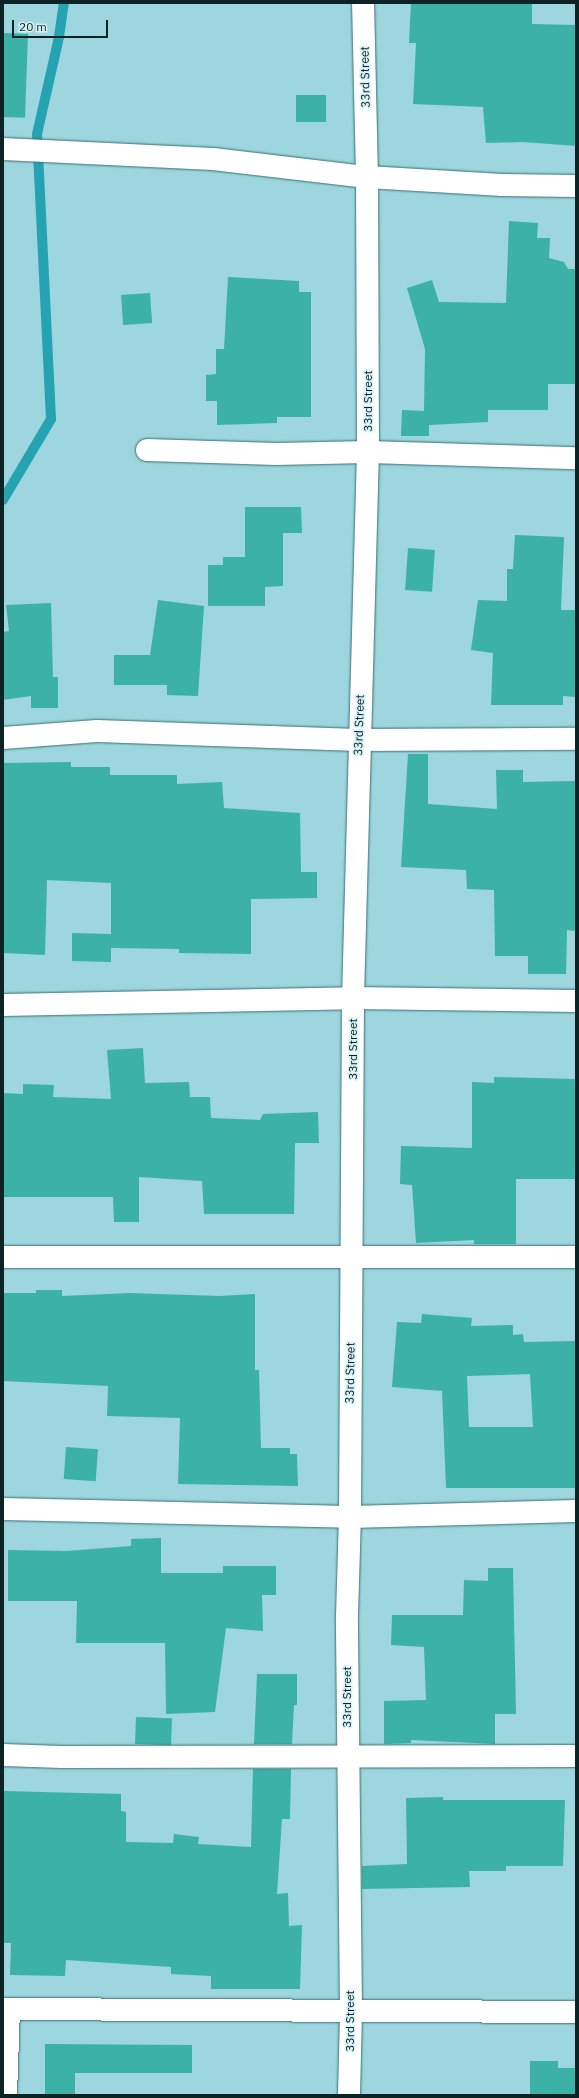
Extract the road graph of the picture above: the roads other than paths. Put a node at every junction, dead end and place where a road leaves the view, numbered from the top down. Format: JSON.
{"nodes":[{"id":1,"x":364,"y":3,"type":"edge"},
{"id":2,"x":3,"y":149,"type":"edge"},
{"id":3,"x":367,"y":177,"type":"junction"},
{"id":4,"x":576,"y":186,"type":"edge"},
{"id":5,"x":147,"y":450,"type":"dead end"},
{"id":6,"x":368,"y":452,"type":"junction"},
{"id":7,"x":576,"y":458,"type":"edge"},
{"id":8,"x":3,"y":738,"type":"edge"},
{"id":9,"x":576,"y":739,"type":"edge"},
{"id":10,"x":358,"y":740,"type":"junction"},
{"id":11,"x":354,"y":998,"type":"junction"},
{"id":12,"x":576,"y":1001,"type":"edge"},
{"id":13,"x":3,"y":1005,"type":"edge"},
{"id":14,"x":351,"y":1255,"type":"junction"},
{"id":15,"x":3,"y":1257,"type":"edge"},
{"id":16,"x":576,"y":1257,"type":"edge"},
{"id":17,"x":3,"y":1509,"type":"edge"},
{"id":18,"x":576,"y":1511,"type":"edge"},
{"id":19,"x":350,"y":1517,"type":"junction"},
{"id":20,"x":3,"y":1755,"type":"edge"},
{"id":21,"x":348,"y":1756,"type":"junction"},
{"id":22,"x":576,"y":1756,"type":"edge"},
{"id":23,"x":6,"y":2009,"type":"edge"},
{"id":24,"x":351,"y":2011,"type":"junction"},
{"id":25,"x":576,"y":2012,"type":"edge"},
{"id":26,"x":6,"y":2095,"type":"edge"},
{"id":27,"x":349,"y":2095,"type":"edge"}],
"edges":[{"from":1,"to":3,"type":"street","name":"33rd Street"},
{"from":2,"to":3,"type":"street"},
{"from":3,"to":4,"type":"street"},
{"from":3,"to":6,"type":"street","name":"33rd Street"},
{"from":5,"to":6,"type":"street"},
{"from":6,"to":7,"type":"street"},
{"from":6,"to":10,"type":"street","name":"33rd Street"},
{"from":8,"to":10,"type":"street"},
{"from":9,"to":10,"type":"street"},
{"from":10,"to":11,"type":"street","name":"33rd Street"},
{"from":11,"to":12,"type":"street"},
{"from":11,"to":13,"type":"street"},
{"from":11,"to":14,"type":"street","name":"33rd Street"},
{"from":14,"to":15,"type":"street"},
{"from":14,"to":16,"type":"street"},
{"from":14,"to":19,"type":"street","name":"33rd Street"},
{"from":17,"to":19,"type":"street"},
{"from":18,"to":19,"type":"street"},
{"from":19,"to":21,"type":"street","name":"33rd Street"},
{"from":20,"to":21,"type":"street"},
{"from":21,"to":22,"type":"street"},
{"from":21,"to":24,"type":"street","name":"33rd Street"},
{"from":23,"to":24,"type":"street"},
{"from":23,"to":26,"type":"street"},
{"from":24,"to":25,"type":"street"},
{"from":24,"to":27,"type":"street","name":"33rd Street"}]}
